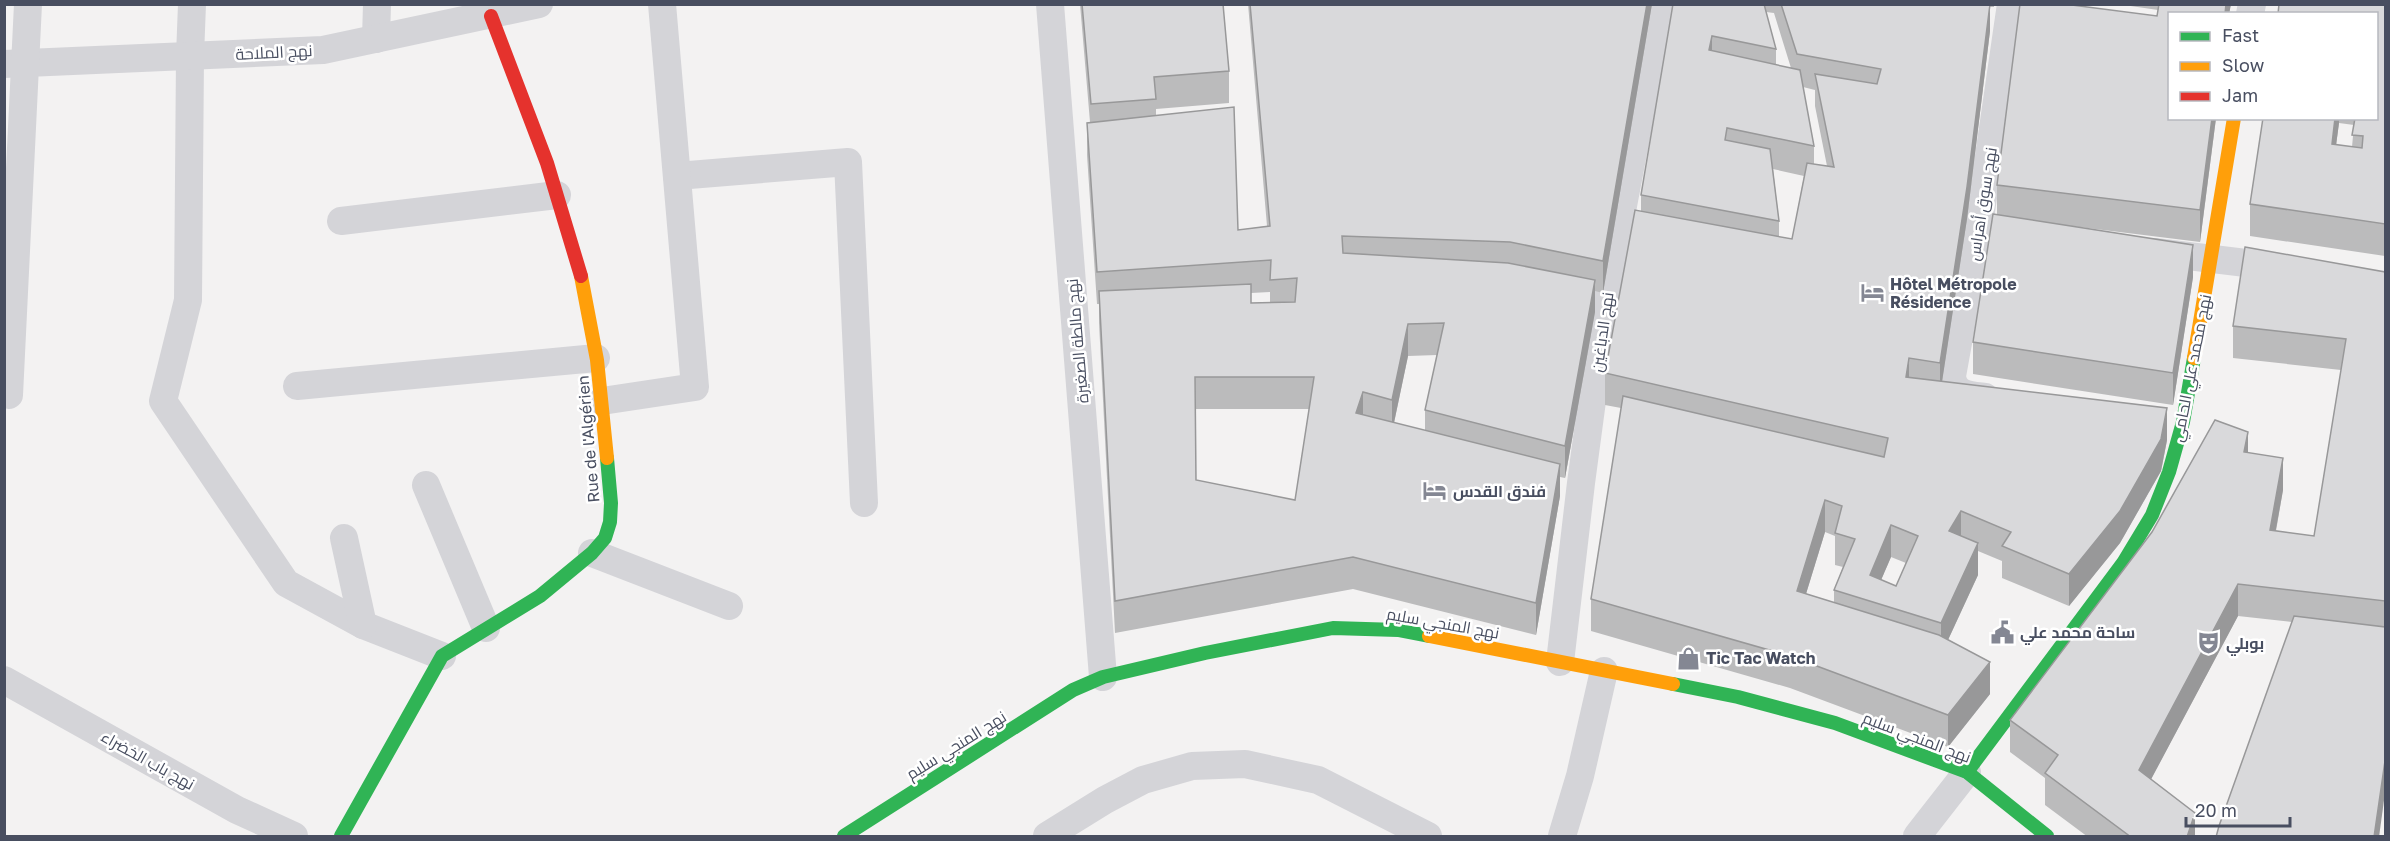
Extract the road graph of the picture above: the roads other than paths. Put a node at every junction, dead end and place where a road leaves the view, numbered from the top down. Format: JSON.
{"nodes":[{"id":1,"x":28,"y":4,"type":"edge"},
{"id":2,"x":192,"y":4,"type":"edge"},
{"id":3,"x":377,"y":4,"type":"edge"},
{"id":4,"x":539,"y":4,"type":"edge"},
{"id":5,"x":662,"y":4,"type":"edge"},
{"id":6,"x":1050,"y":4,"type":"edge"},
{"id":7,"x":1661,"y":4,"type":"edge"},
{"id":8,"x":2002,"y":14,"type":"edge"},
{"id":9,"x":491,"y":16,"type":"junction"},
{"id":10,"x":376,"y":39,"type":"junction"},
{"id":11,"x":190,"y":56,"type":"junction"},
{"id":12,"x":14,"y":64,"type":"edge"},
{"id":13,"x":2234,"y":120,"type":"edge"},
{"id":14,"x":677,"y":176,"type":"junction"},
{"id":15,"x":557,"y":195,"type":"junction"},
{"id":16,"x":341,"y":222,"type":"dead end"},
{"id":17,"x":2130,"y":250,"type":"edge"},
{"id":18,"x":2212,"y":259,"type":"junction"},
{"id":19,"x":2305,"y":270,"type":"edge"},
{"id":20,"x":1576,"y":290,"type":"edge"},
{"id":21,"x":1606,"y":296,"type":"junction"},
{"id":22,"x":596,"y":358,"type":"junction"},
{"id":23,"x":297,"y":386,"type":"dead end"},
{"id":24,"x":9,"y":395,"type":"dead end"},
{"id":25,"x":2012,"y":400,"type":"edge"},
{"id":26,"x":602,"y":401,"type":"junction"},
{"id":27,"x":426,"y":485,"type":"dead end"},
{"id":28,"x":864,"y":503,"type":"dead end"},
{"id":29,"x":344,"y":538,"type":"dead end"},
{"id":30,"x":592,"y":553,"type":"junction"},
{"id":31,"x":729,"y":606,"type":"dead end"},
{"id":32,"x":363,"y":626,"type":"junction"},
{"id":33,"x":486,"y":628,"type":"junction"},
{"id":34,"x":442,"y":656,"type":"junction"},
{"id":35,"x":1560,"y":662,"type":"junction"},
{"id":36,"x":1604,"y":671,"type":"junction"},
{"id":37,"x":1103,"y":677,"type":"junction"},
{"id":38,"x":4,"y":680,"type":"edge"},
{"id":39,"x":1967,"y":772,"type":"junction"},
{"id":40,"x":1565,"y":834,"type":"edge"},
{"id":41,"x":287,"y":835,"type":"edge"},
{"id":42,"x":340,"y":837,"type":"edge"},
{"id":43,"x":844,"y":837,"type":"edge"},
{"id":44,"x":1047,"y":837,"type":"edge"},
{"id":45,"x":1428,"y":837,"type":"edge"},
{"id":46,"x":1917,"y":837,"type":"edge"},
{"id":47,"x":2047,"y":837,"type":"edge"}],
"edges":[{"from":1,"to":12,"type":"street"},
{"from":2,"to":11,"type":"street"},
{"from":3,"to":10,"type":"street"},
{"from":4,"to":9,"type":"street","name":"نهج الملاحة"},
{"from":5,"to":14,"type":"street"},
{"from":6,"to":37,"type":"street","name":"نهج مالطة الصغيرة"},
{"from":7,"to":21,"type":"street","name":"نهج الدباغين"},
{"from":8,"to":25,"type":"street","name":"نهج سوق أهراس"},
{"from":9,"to":10,"type":"street","name":"نهج الملاحة"},
{"from":9,"to":15,"type":"street","name":"Rue de l'Algérien"},
{"from":10,"to":11,"type":"street","name":"نهج الملاحة"},
{"from":11,"to":12,"type":"street","name":"نهج الملاحة"},
{"from":11,"to":32,"type":"street"},
{"from":12,"to":24,"type":"street"},
{"from":13,"to":18,"type":"street","name":"نهج محمد علي الحامي"},
{"from":14,"to":26,"type":"street"},
{"from":14,"to":28,"type":"street"},
{"from":15,"to":16,"type":"street"},
{"from":15,"to":22,"type":"street","name":"Rue de l'Algérien"},
{"from":17,"to":18,"type":"street"},
{"from":18,"to":19,"type":"street"},
{"from":18,"to":39,"type":"street","name":"نهج محمد علي الحامي"},
{"from":20,"to":21,"type":"street"},
{"from":21,"to":35,"type":"street","name":"نهج الدباغين"},
{"from":22,"to":23,"type":"street"},
{"from":22,"to":26,"type":"street","name":"Rue de l'Algérien"},
{"from":26,"to":30,"type":"street","name":"Rue de l'Algérien"},
{"from":27,"to":33,"type":"street"},
{"from":29,"to":32,"type":"street"},
{"from":30,"to":31,"type":"street"},
{"from":30,"to":33,"type":"street","name":"Rue de l'Algérien"},
{"from":32,"to":34,"type":"street"},
{"from":33,"to":34,"type":"street","name":"Rue de l'Algérien"},
{"from":34,"to":42,"type":"street","name":"Rue de l'Algérien"},
{"from":35,"to":36,"type":"street","name":"نهج المنجي سليم"},
{"from":35,"to":37,"type":"street","name":"نهج المنجي سليم"},
{"from":36,"to":39,"type":"street","name":"نهج المنجي سليم"},
{"from":36,"to":40,"type":"street"},
{"from":37,"to":43,"type":"street","name":"نهج المنجي سليم"},
{"from":38,"to":41,"type":"street","name":"نهج باب الخضراء"},
{"from":39,"to":46,"type":"street"},
{"from":39,"to":47,"type":"street","name":"نهج المنجي سليم"},
{"from":44,"to":45,"type":"street"}]}
